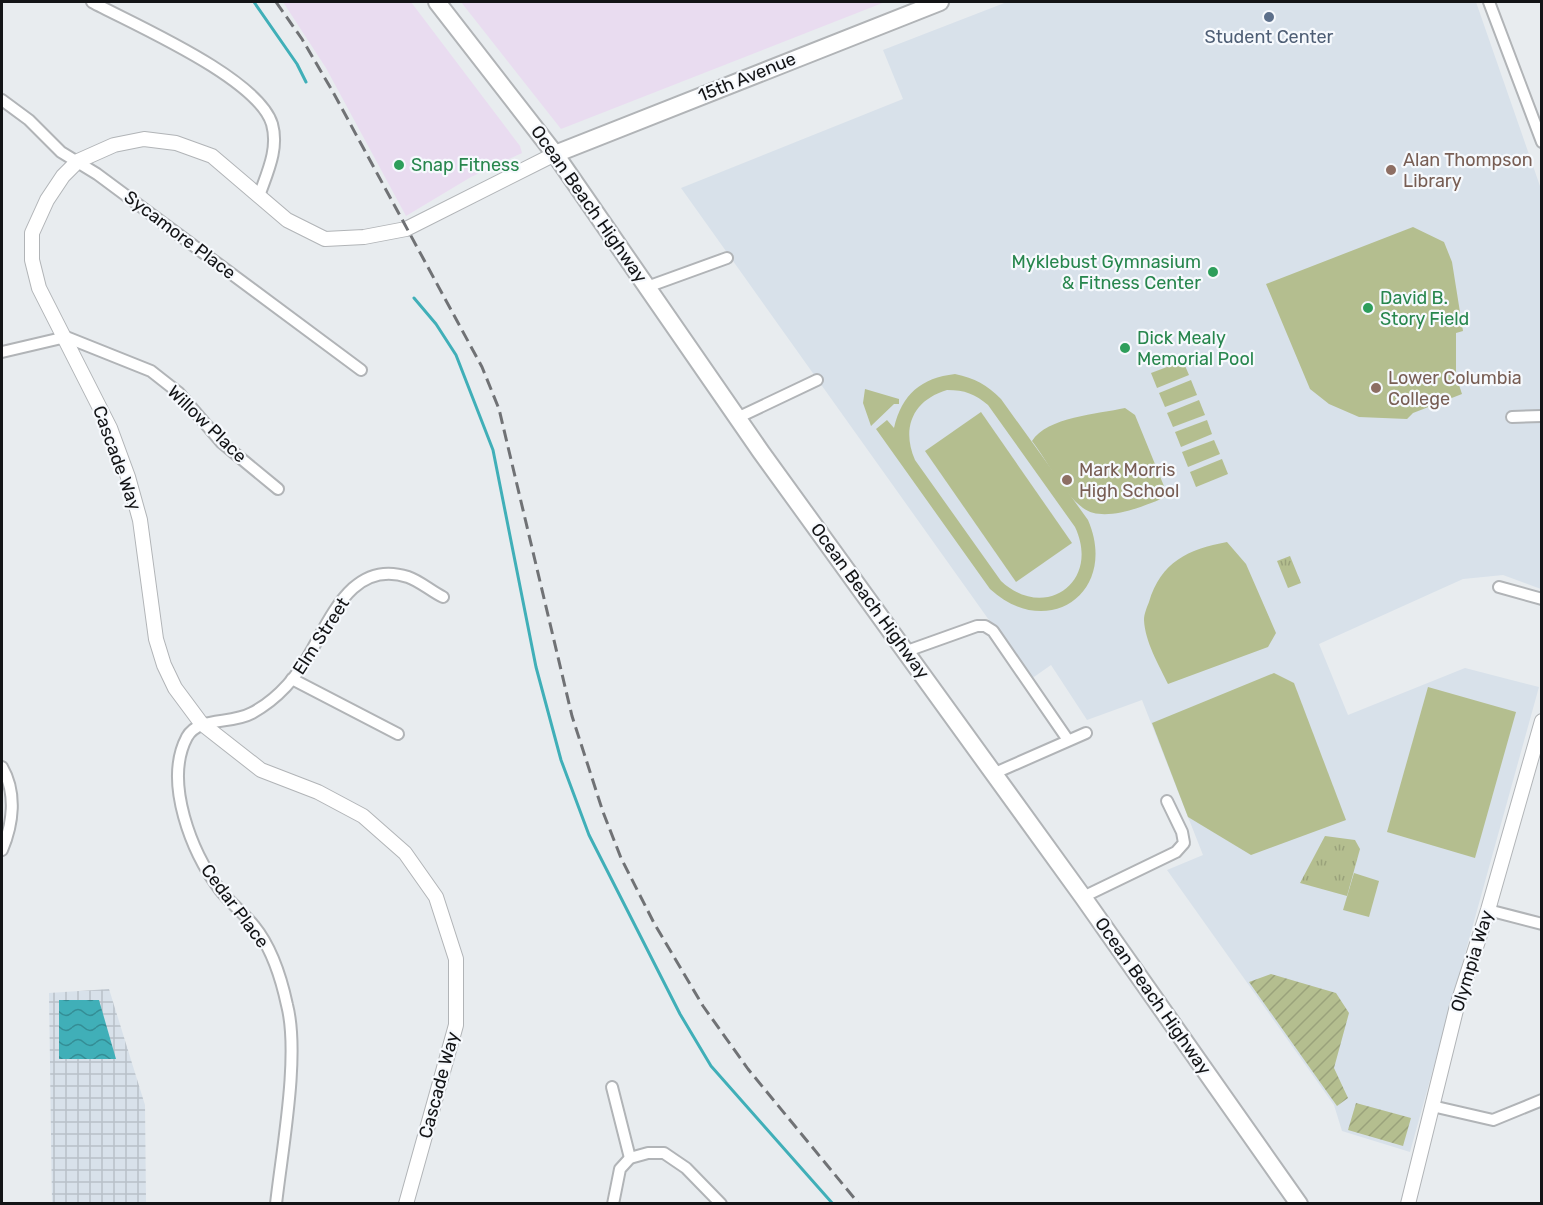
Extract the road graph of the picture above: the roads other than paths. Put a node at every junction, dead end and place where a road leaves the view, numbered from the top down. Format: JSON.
{"nodes":[{"id":1,"x":92,"y":2,"type":"edge"},
{"id":2,"x":437,"y":2,"type":"edge"},
{"id":3,"x":940,"y":2,"type":"edge"},
{"id":4,"x":1489,"y":2,"type":"edge"},
{"id":5,"x":2,"y":100,"type":"edge"},
{"id":6,"x":1542,"y":142,"type":"edge"},
{"id":7,"x":555,"y":154,"type":"junction"},
{"id":8,"x":78,"y":161,"type":"junction"},
{"id":9,"x":259,"y":195,"type":"junction"},
{"id":10,"x":727,"y":258,"type":"dead end"},
{"id":11,"x":647,"y":287,"type":"junction"},
{"id":12,"x":66,"y":337,"type":"junction"},
{"id":13,"x":2,"y":351,"type":"edge"},
{"id":14,"x":361,"y":370,"type":"dead end"},
{"id":15,"x":817,"y":380,"type":"dead end"},
{"id":16,"x":1542,"y":416,"type":"edge"},
{"id":17,"x":1512,"y":417,"type":"dead end"},
{"id":18,"x":737,"y":418,"type":"junction"},
{"id":19,"x":278,"y":489,"type":"dead end"},
{"id":20,"x":1499,"y":587,"type":"dead end"},
{"id":21,"x":443,"y":597,"type":"dead end"},
{"id":22,"x":1542,"y":599,"type":"edge"},
{"id":23,"x":907,"y":651,"type":"junction"},
{"id":24,"x":292,"y":679,"type":"junction"},
{"id":25,"x":1542,"y":721,"type":"edge"},
{"id":26,"x":201,"y":723,"type":"junction"},
{"id":27,"x":1086,"y":733,"type":"dead end"},
{"id":28,"x":398,"y":734,"type":"dead end"},
{"id":29,"x":1068,"y":740,"type":"junction"},
{"id":30,"x":1536,"y":756,"type":"edge"},
{"id":31,"x":2,"y":767,"type":"edge"},
{"id":32,"x":995,"y":773,"type":"junction"},
{"id":33,"x":1167,"y":801,"type":"dead end"},
{"id":34,"x":2,"y":850,"type":"edge"},
{"id":35,"x":1083,"y":897,"type":"junction"},
{"id":36,"x":1488,"y":910,"type":"junction"},
{"id":37,"x":1542,"y":924,"type":"edge"},
{"id":38,"x":612,"y":1087,"type":"dead end"},
{"id":39,"x":1542,"y":1100,"type":"edge"},
{"id":40,"x":1432,"y":1106,"type":"junction"},
{"id":41,"x":630,"y":1158,"type":"junction"},
{"id":42,"x":276,"y":1203,"type":"edge"},
{"id":43,"x":406,"y":1203,"type":"edge"},
{"id":44,"x":613,"y":1203,"type":"edge"},
{"id":45,"x":721,"y":1203,"type":"edge"},
{"id":46,"x":1299,"y":1203,"type":"edge"},
{"id":47,"x":1408,"y":1203,"type":"edge"}],
"edges":[{"from":1,"to":9,"type":"street"},
{"from":2,"to":7,"type":"main road","name":"Ocean Beach Highway"},
{"from":3,"to":7,"type":"main road","name":"15th Avenue"},
{"from":4,"to":6,"type":"street"},
{"from":5,"to":8,"type":"street","name":"Sycamore Place"},
{"from":7,"to":9,"type":"street","name":"Cascade Way"},
{"from":7,"to":11,"type":"main road","name":"Ocean Beach Highway"},
{"from":8,"to":9,"type":"street","name":"Cascade Way"},
{"from":8,"to":12,"type":"street","name":"Cascade Way"},
{"from":8,"to":14,"type":"street","name":"Sycamore Place"},
{"from":10,"to":11,"type":"street"},
{"from":11,"to":18,"type":"main road","name":"Ocean Beach Highway"},
{"from":12,"to":13,"type":"street"},
{"from":12,"to":19,"type":"street","name":"Willow Place"},
{"from":12,"to":26,"type":"street","name":"Cascade Way"},
{"from":15,"to":18,"type":"street"},
{"from":16,"to":17,"type":"street"},
{"from":18,"to":23,"type":"main road","name":"Ocean Beach Highway"},
{"from":20,"to":22,"type":"street"},
{"from":21,"to":24,"type":"street","name":"Elm Street"},
{"from":23,"to":29,"type":"street"},
{"from":23,"to":32,"type":"main road","name":"Ocean Beach Highway"},
{"from":24,"to":26,"type":"street","name":"Elm Street"},
{"from":24,"to":28,"type":"street"},
{"from":25,"to":30,"type":"street","name":"Olympia Way"},
{"from":26,"to":42,"type":"street","name":"Cedar Place"},
{"from":26,"to":43,"type":"street","name":"Cascade Way"},
{"from":27,"to":29,"type":"street"},
{"from":29,"to":32,"type":"street"},
{"from":30,"to":36,"type":"street","name":"Olympia Way"},
{"from":31,"to":34,"type":"street"},
{"from":32,"to":35,"type":"main road","name":"Ocean Beach Highway"},
{"from":33,"to":35,"type":"street"},
{"from":35,"to":46,"type":"main road","name":"Ocean Beach Highway"},
{"from":36,"to":37,"type":"street"},
{"from":36,"to":40,"type":"street","name":"Olympia Way"},
{"from":38,"to":41,"type":"street"},
{"from":39,"to":40,"type":"street"},
{"from":40,"to":47,"type":"street","name":"Olympia Way"},
{"from":41,"to":44,"type":"street"},
{"from":41,"to":45,"type":"street"}]}
